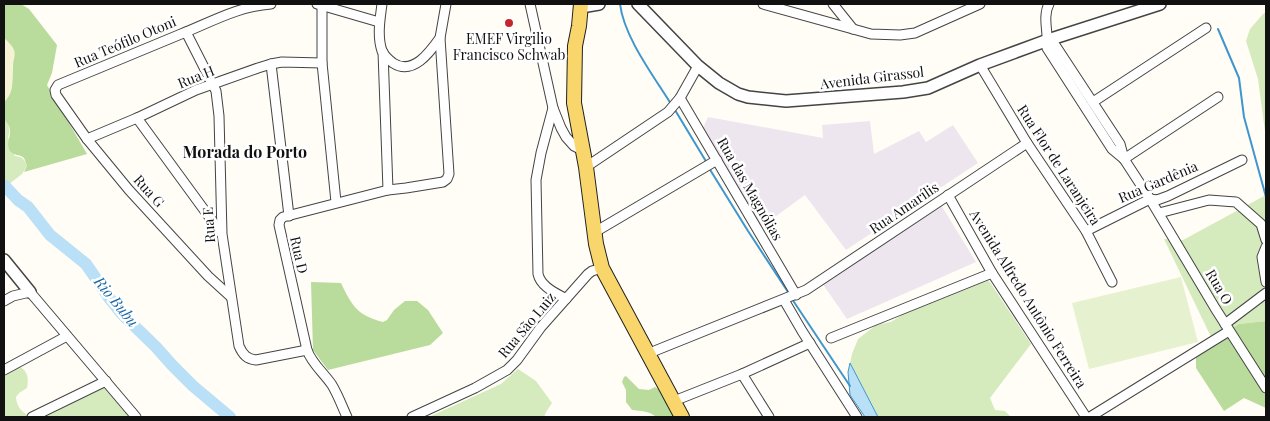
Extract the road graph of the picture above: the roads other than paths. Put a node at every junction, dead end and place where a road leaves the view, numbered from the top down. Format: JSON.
{"nodes":[{"id":1,"x":271,"y":4,"type":"edge"},
{"id":2,"x":319,"y":4,"type":"edge"},
{"id":3,"x":382,"y":4,"type":"edge"},
{"id":4,"x":446,"y":4,"type":"edge"},
{"id":5,"x":530,"y":4,"type":"edge"},
{"id":6,"x":599,"y":4,"type":"edge"},
{"id":7,"x":638,"y":4,"type":"edge"},
{"id":8,"x":763,"y":4,"type":"edge"},
{"id":9,"x":833,"y":4,"type":"edge"},
{"id":10,"x":980,"y":4,"type":"edge"},
{"id":11,"x":1048,"y":4,"type":"edge"},
{"id":12,"x":1160,"y":4,"type":"edge"},
{"id":13,"x":246,"y":6,"type":"edge"},
{"id":14,"x":581,"y":6,"type":"edge"},
{"id":15,"x":379,"y":22,"type":"junction"},
{"id":16,"x":1206,"y":28,"type":"dead end"},
{"id":17,"x":853,"y":29,"type":"junction"},
{"id":18,"x":186,"y":32,"type":"junction"},
{"id":19,"x":440,"y":38,"type":"junction"},
{"id":20,"x":1048,"y":40,"type":"junction"},
{"id":21,"x":383,"y":52,"type":"junction"},
{"id":22,"x":322,"y":62,"type":"junction"},
{"id":23,"x":271,"y":64,"type":"junction"},
{"id":24,"x":980,"y":65,"type":"junction"},
{"id":25,"x":698,"y":66,"type":"junction"},
{"id":26,"x":213,"y":84,"type":"junction"},
{"id":27,"x":56,"y":96,"type":"joint"},
{"id":28,"x":1218,"y":97,"type":"dead end"},
{"id":29,"x":678,"y":101,"type":"junction"},
{"id":30,"x":1093,"y":102,"type":"junction"},
{"id":31,"x":553,"y":108,"type":"junction"},
{"id":32,"x":137,"y":118,"type":"junction"},
{"id":33,"x":87,"y":138,"type":"junction"},
{"id":34,"x":1027,"y":143,"type":"junction"},
{"id":35,"x":582,"y":150,"type":"junction"},
{"id":36,"x":1124,"y":159,"type":"junction"},
{"id":37,"x":1242,"y":160,"type":"dead end"},
{"id":38,"x":711,"y":164,"type":"junction"},
{"id":39,"x":586,"y":168,"type":"junction"},
{"id":40,"x":388,"y":190,"type":"junction"},
{"id":41,"x":948,"y":195,"type":"junction"},
{"id":42,"x":1150,"y":199,"type":"junction"},
{"id":43,"x":336,"y":202,"type":"junction"},
{"id":44,"x":1159,"y":213,"type":"junction"},
{"id":45,"x":289,"y":216,"type":"junction"},
{"id":46,"x":1086,"y":231,"type":"junction"},
{"id":47,"x":595,"y":232,"type":"junction"},
{"id":48,"x":222,"y":234,"type":"junction"},
{"id":49,"x":1266,"y":240,"type":"edge"},
{"id":50,"x":1266,"y":246,"type":"edge"},
{"id":51,"x":4,"y":260,"type":"edge"},
{"id":52,"x":602,"y":268,"type":"junction"},
{"id":53,"x":992,"y":273,"type":"junction"},
{"id":54,"x":1112,"y":282,"type":"dead end"},
{"id":55,"x":1266,"y":282,"type":"edge"},
{"id":56,"x":30,"y":292,"type":"junction"},
{"id":57,"x":1266,"y":293,"type":"edge"},
{"id":58,"x":231,"y":297,"type":"junction"},
{"id":59,"x":790,"y":297,"type":"junction"},
{"id":60,"x":566,"y":299,"type":"junction"},
{"id":61,"x":4,"y":301,"type":"edge"},
{"id":62,"x":1227,"y":327,"type":"junction"},
{"id":63,"x":67,"y":336,"type":"junction"},
{"id":64,"x":831,"y":338,"type":"dead end"},
{"id":65,"x":810,"y":343,"type":"junction"},
{"id":66,"x":307,"y":350,"type":"junction"},
{"id":67,"x":647,"y":354,"type":"junction"},
{"id":68,"x":4,"y":370,"type":"edge"},
{"id":69,"x":742,"y":374,"type":"junction"},
{"id":70,"x":106,"y":382,"type":"junction"},
{"id":71,"x":1266,"y":388,"type":"edge"},
{"id":72,"x":674,"y":401,"type":"junction"},
{"id":73,"x":32,"y":417,"type":"edge"},
{"id":74,"x":136,"y":417,"type":"edge"},
{"id":75,"x":347,"y":417,"type":"edge"},
{"id":76,"x":412,"y":417,"type":"edge"},
{"id":77,"x":682,"y":417,"type":"edge"},
{"id":78,"x":769,"y":417,"type":"edge"},
{"id":79,"x":857,"y":417,"type":"edge"},
{"id":80,"x":1086,"y":417,"type":"edge"},
{"id":81,"x":1090,"y":417,"type":"edge"}],
"edges":[{"from":1,"to":13,"type":"street","name":"Rua Teófilo Otoni"},
{"from":2,"to":15,"type":"street"},
{"from":2,"to":22,"type":"street"},
{"from":3,"to":15,"type":"street"},
{"from":4,"to":19,"type":"street"},
{"from":5,"to":31,"type":"street"},
{"from":6,"to":14,"type":"street"},
{"from":7,"to":25,"type":"street","name":"Avenida Girassol"},
{"from":8,"to":17,"type":"street"},
{"from":9,"to":17,"type":"street"},
{"from":10,"to":17,"type":"street"},
{"from":11,"to":20,"type":"street"},
{"from":12,"to":20,"type":"street","name":"Avenida Girassol"},
{"from":13,"to":18,"type":"street","name":"Rua Teófilo Otoni"},
{"from":14,"to":35,"type":"main road"},
{"from":15,"to":21,"type":"street"},
{"from":16,"to":30,"type":"street"},
{"from":18,"to":26,"type":"street","name":"Rua E"},
{"from":18,"to":27,"type":"street","name":"Rua Teófilo Otoni"},
{"from":19,"to":21,"type":"street"},
{"from":19,"to":40,"type":"street"},
{"from":20,"to":24,"type":"street","name":"Avenida Girassol"},
{"from":20,"to":30,"type":"street"},
{"from":20,"to":36,"type":"street"},
{"from":21,"to":40,"type":"street"},
{"from":22,"to":23,"type":"street","name":"Rua H"},
{"from":22,"to":43,"type":"street"},
{"from":23,"to":26,"type":"street","name":"Rua H"},
{"from":23,"to":45,"type":"street"},
{"from":24,"to":25,"type":"street","name":"Avenida Girassol"},
{"from":24,"to":34,"type":"street","name":"Rua Flor de Laranjeira"},
{"from":25,"to":29,"type":"street"},
{"from":26,"to":32,"type":"street","name":"Rua H"},
{"from":26,"to":48,"type":"street","name":"Rua E"},
{"from":27,"to":33,"type":"street","name":"Rua G"},
{"from":28,"to":36,"type":"street"},
{"from":29,"to":38,"type":"street","name":"Rua das Magnólias"},
{"from":29,"to":39,"type":"street"},
{"from":30,"to":36,"type":"street"},
{"from":31,"to":35,"type":"street"},
{"from":31,"to":60,"type":"street"},
{"from":32,"to":33,"type":"street","name":"Rua H"},
{"from":32,"to":48,"type":"street"},
{"from":33,"to":58,"type":"street","name":"Rua G"},
{"from":34,"to":41,"type":"street","name":"Rua Amarílis"},
{"from":34,"to":46,"type":"street","name":"Rua Flor de Laranjeira"},
{"from":35,"to":39,"type":"main road"},
{"from":36,"to":42,"type":"street","name":"Rua O"},
{"from":37,"to":42,"type":"street","name":"Rua Gardênia"},
{"from":38,"to":47,"type":"street"},
{"from":38,"to":59,"type":"street","name":"Rua das Magnólias"},
{"from":39,"to":47,"type":"main road"},
{"from":40,"to":43,"type":"street"},
{"from":41,"to":53,"type":"street","name":"Avenida Alfredo Antônio Ferreira"},
{"from":41,"to":59,"type":"street","name":"Rua Amarílis"},
{"from":42,"to":44,"type":"street","name":"Rua O"},
{"from":42,"to":46,"type":"street","name":"Rua Gardênia"},
{"from":43,"to":45,"type":"street"},
{"from":44,"to":49,"type":"street"},
{"from":44,"to":62,"type":"street","name":"Rua O"},
{"from":45,"to":66,"type":"street","name":"Rua D"},
{"from":46,"to":54,"type":"street","name":"Rua Flor de Laranjeira"},
{"from":47,"to":52,"type":"main road"},
{"from":48,"to":58,"type":"street","name":"Rua E"},
{"from":50,"to":55,"type":"street"},
{"from":51,"to":56,"type":"street"},
{"from":52,"to":60,"type":"street","name":"Rua São Luiz"},
{"from":52,"to":67,"type":"main road"},
{"from":53,"to":64,"type":"street"},
{"from":53,"to":80,"type":"street","name":"Avenida Alfredo Antônio Ferreira"},
{"from":56,"to":61,"type":"street"},
{"from":56,"to":63,"type":"street"},
{"from":57,"to":62,"type":"street"},
{"from":58,"to":66,"type":"street","name":"Rua E"},
{"from":59,"to":65,"type":"street","name":"Rua das Magnólias"},
{"from":59,"to":67,"type":"street","name":"Rua Amarílis"},
{"from":60,"to":76,"type":"street","name":"Rua São Luiz"},
{"from":62,"to":71,"type":"street","name":"Rua O"},
{"from":62,"to":81,"type":"street"},
{"from":63,"to":68,"type":"street"},
{"from":63,"to":70,"type":"street"},
{"from":65,"to":69,"type":"street"},
{"from":65,"to":79,"type":"street","name":"Rua das Magnólias"},
{"from":66,"to":75,"type":"street","name":"Rua D"},
{"from":67,"to":72,"type":"main road"},
{"from":69,"to":72,"type":"street"},
{"from":69,"to":78,"type":"street"},
{"from":70,"to":73,"type":"street"},
{"from":70,"to":74,"type":"street"},
{"from":72,"to":77,"type":"main road"}]}
